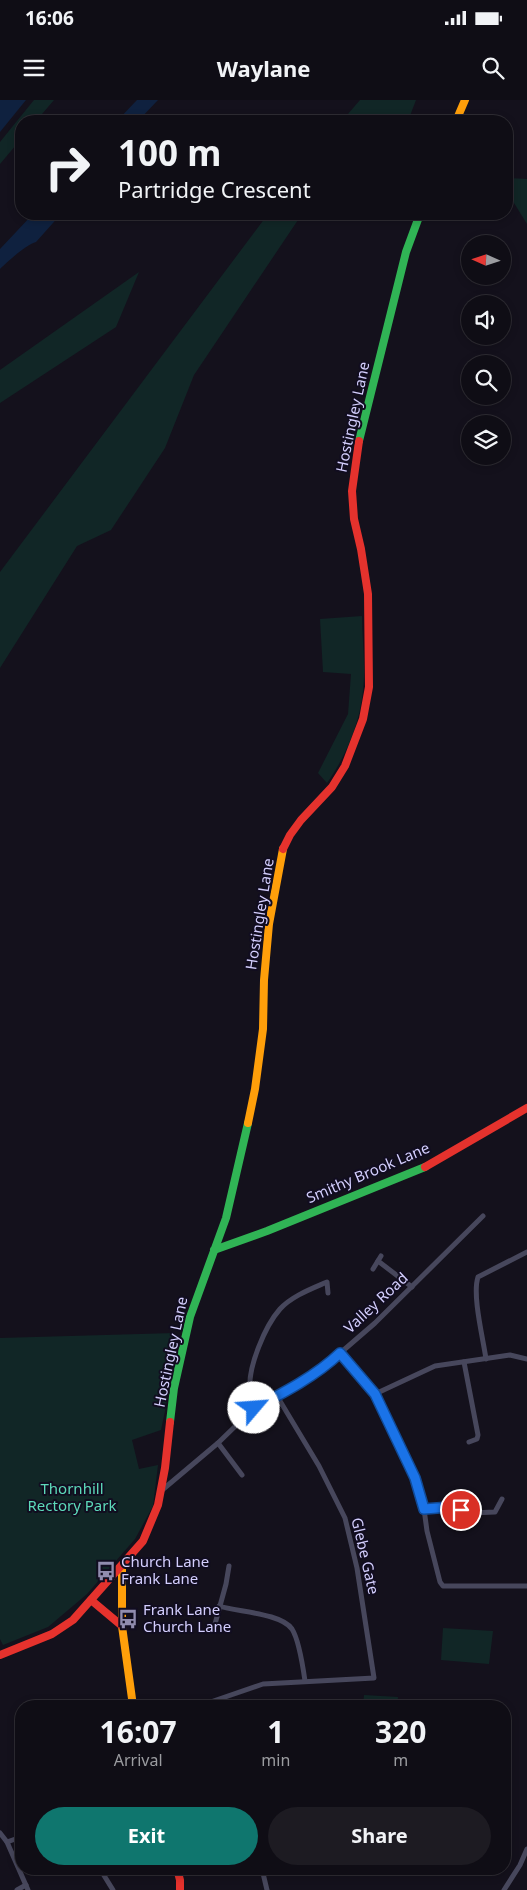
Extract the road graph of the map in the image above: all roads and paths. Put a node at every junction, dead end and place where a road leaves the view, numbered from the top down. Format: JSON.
{"nodes":[{"id":1,"x":465,"y":100,"type":"edge"},
{"id":2,"x":459,"y":115,"type":"edge"},
{"id":3,"x":418,"y":220,"type":"edge"},
{"id":4,"x":527,"y":1108,"type":"edge"},
{"id":5,"x":483,"y":1216,"type":"dead end"},
{"id":6,"x":214,"y":1250,"type":"junction"},
{"id":7,"x":527,"y":1252,"type":"edge"},
{"id":8,"x":373,"y":1269,"type":"dead end"},
{"id":9,"x":412,"y":1287,"type":"junction"},
{"id":10,"x":328,"y":1293,"type":"dead end"},
{"id":11,"x":340,"y":1353,"type":"junction"},
{"id":12,"x":527,"y":1358,"type":"edge"},
{"id":13,"x":486,"y":1359,"type":"junction"},
{"id":14,"x":464,"y":1362,"type":"junction"},
{"id":15,"x":375,"y":1394,"type":"junction"},
{"id":16,"x":277,"y":1396,"type":"junction"},
{"id":17,"x":254,"y":1408,"type":"junction"},
{"id":18,"x":469,"y":1442,"type":"dead end"},
{"id":19,"x":218,"y":1444,"type":"junction"},
{"id":20,"x":242,"y":1475,"type":"dead end"},
{"id":21,"x":161,"y":1491,"type":"junction"},
{"id":22,"x":502,"y":1499,"type":"dead end"},
{"id":23,"x":424,"y":1509,"type":"junction"},
{"id":24,"x":124,"y":1564,"type":"junction"},
{"id":25,"x":229,"y":1566,"type":"dead end"},
{"id":26,"x":527,"y":1586,"type":"edge"},
{"id":27,"x":91,"y":1600,"type":"junction"},
{"id":28,"x":219,"y":1606,"type":"junction"},
{"id":29,"x":215,"y":1624,"type":"dead end"},
{"id":30,"x":122,"y":1626,"type":"junction"},
{"id":31,"x":0,"y":1654,"type":"edge"},
{"id":32,"x":306,"y":1681,"type":"junction"},
{"id":33,"x":132,"y":1700,"type":"edge"},
{"id":34,"x":216,"y":1700,"type":"edge"},
{"id":35,"x":0,"y":1833,"type":"edge"},
{"id":36,"x":15,"y":1839,"type":"edge"},
{"id":37,"x":7,"y":1842,"type":"junction"},
{"id":38,"x":527,"y":1848,"type":"edge"},
{"id":39,"x":15,"y":1860,"type":"edge"},
{"id":40,"x":22,"y":1875,"type":"edge"},
{"id":41,"x":104,"y":1875,"type":"edge"},
{"id":42,"x":179,"y":1875,"type":"edge"},
{"id":43,"x":263,"y":1875,"type":"edge"},
{"id":44,"x":27,"y":1887,"type":"edge"},
{"id":45,"x":16,"y":1890,"type":"edge"},
{"id":46,"x":113,"y":1890,"type":"edge"},
{"id":47,"x":180,"y":1890,"type":"edge"},
{"id":48,"x":267,"y":1890,"type":"edge"},
{"id":49,"x":504,"y":1890,"type":"edge"}],
"edges":[{"from":1,"to":2,"type":"main road"},
{"from":3,"to":6,"type":"main road","name":"Hostingley Lane"},
{"from":4,"to":6,"type":"main road","name":"Smithy Brook Lane"},
{"from":5,"to":9,"type":"street","name":"Valley Road"},
{"from":6,"to":21,"type":"main road","name":"Hostingley Lane"},
{"from":7,"to":13,"type":"street"},
{"from":8,"to":9,"type":"street"},
{"from":9,"to":11,"type":"street","name":"Valley Road"},
{"from":10,"to":17,"type":"street"},
{"from":11,"to":15,"type":"street"},
{"from":11,"to":16,"type":"street","name":"Valley Road"},
{"from":12,"to":13,"type":"street"},
{"from":13,"to":14,"type":"street"},
{"from":14,"to":15,"type":"street"},
{"from":14,"to":18,"type":"street"},
{"from":15,"to":23,"type":"street"},
{"from":16,"to":17,"type":"street","name":"Valley Road"},
{"from":16,"to":32,"type":"street","name":"Glebe Gate"},
{"from":17,"to":19,"type":"street","name":"Valley Road"},
{"from":19,"to":20,"type":"street"},
{"from":19,"to":21,"type":"street","name":"Valley Road"},
{"from":21,"to":24,"type":"main road","name":"Hostingley Lane"},
{"from":22,"to":23,"type":"street"},
{"from":23,"to":26,"type":"street"},
{"from":24,"to":27,"type":"main road","name":"Hostingley Lane"},
{"from":24,"to":30,"type":"main road"},
{"from":25,"to":28,"type":"street"},
{"from":27,"to":30,"type":"main road"},
{"from":27,"to":31,"type":"main road","name":"Hostingley Lane"},
{"from":28,"to":29,"type":"street"},
{"from":28,"to":32,"type":"street"},
{"from":30,"to":33,"type":"main road"},
{"from":32,"to":34,"type":"street"},
{"from":35,"to":37,"type":"street"},
{"from":36,"to":37,"type":"street"},
{"from":37,"to":39,"type":"street"},
{"from":38,"to":49,"type":"street"},
{"from":40,"to":44,"type":"street"},
{"from":41,"to":46,"type":"street"},
{"from":42,"to":47,"type":"main road"},
{"from":43,"to":48,"type":"street"},
{"from":44,"to":45,"type":"street"}]}
